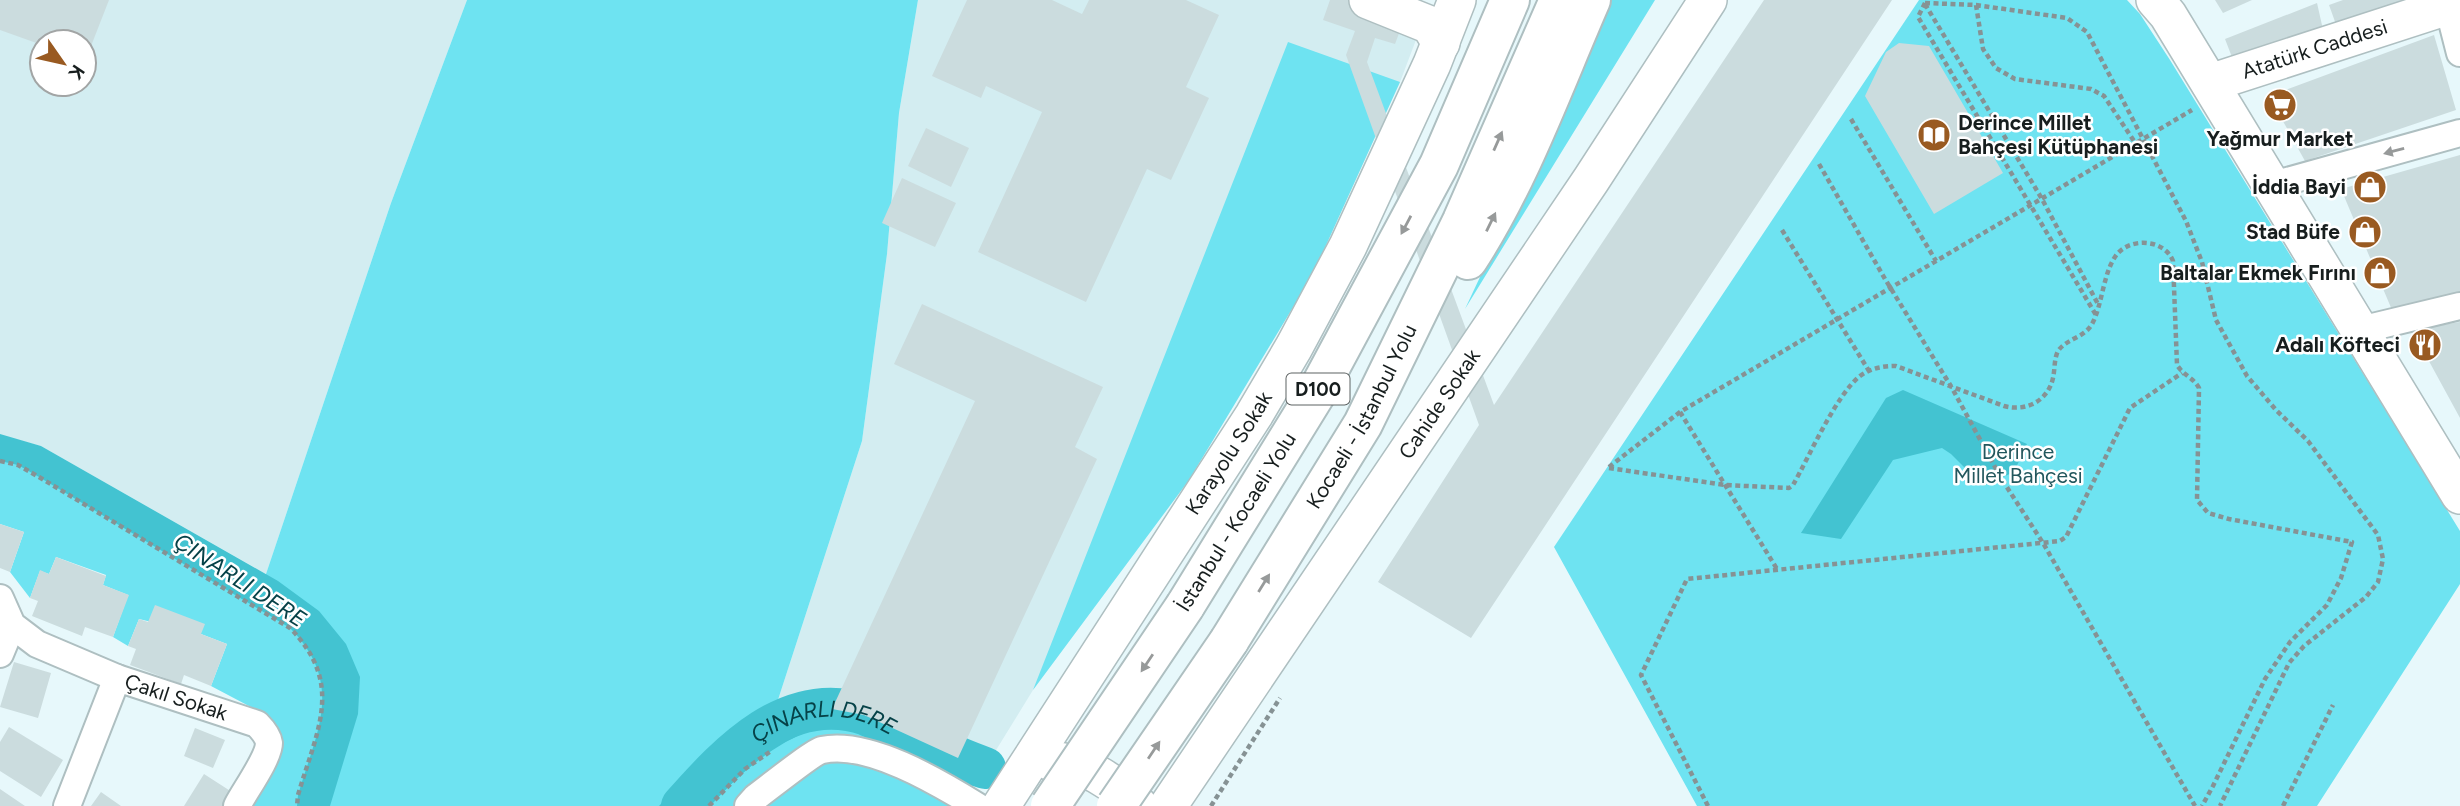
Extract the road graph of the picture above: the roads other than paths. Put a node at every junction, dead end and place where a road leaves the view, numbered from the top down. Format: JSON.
{"nodes":[{"id":1,"x":1368,"y":0,"type":"edge"},
{"id":2,"x":1510,"y":0,"type":"edge"},
{"id":3,"x":1559,"y":0,"type":"edge"},
{"id":4,"x":1591,"y":0,"type":"edge"},
{"id":5,"x":1683,"y":0,"type":"edge"},
{"id":6,"x":1708,"y":0,"type":"edge"},
{"id":7,"x":2155,"y":0,"type":"edge"},
{"id":8,"x":2180,"y":0,"type":"edge"},
{"id":9,"x":1435,"y":2,"type":"edge"},
{"id":10,"x":2454,"y":4,"type":"edge"},
{"id":11,"x":1441,"y":43,"type":"junction"},
{"id":12,"x":2460,"y":53,"type":"edge"},
{"id":13,"x":2212,"y":89,"type":"junction"},
{"id":14,"x":2460,"y":133,"type":"edge"},
{"id":15,"x":2282,"y":182,"type":"junction"},
{"id":16,"x":2460,"y":306,"type":"edge"},
{"id":17,"x":2370,"y":327,"type":"junction"},
{"id":18,"x":1363,"y":424,"type":"junction"},
{"id":19,"x":2460,"y":453,"type":"edge"},
{"id":20,"x":2460,"y":495,"type":"edge"},
{"id":21,"x":0,"y":598,"type":"edge"},
{"id":22,"x":12,"y":625,"type":"junction"},
{"id":23,"x":0,"y":654,"type":"edge"},
{"id":24,"x":117,"y":678,"type":"junction"},
{"id":25,"x":1058,"y":748,"type":"junction"},
{"id":26,"x":1034,"y":794,"type":"edge"},
{"id":27,"x":1153,"y":804,"type":"edge"},
{"id":28,"x":67,"y":806,"type":"edge"},
{"id":29,"x":237,"y":806,"type":"edge"},
{"id":30,"x":748,"y":806,"type":"edge"},
{"id":31,"x":977,"y":806,"type":"edge"},
{"id":32,"x":1116,"y":806,"type":"edge"}],
"edges":[{"from":1,"to":11,"type":"main road"},
{"from":2,"to":26,"type":"highway","name":"İstanbul - Kocaeli Yolu","number":"D100","one_way":true,"bridge":true},
{"from":18,"to":3,"type":"highway","name":"Kocaeli - İstanbul Yolu","number":"D100","one_way":true},
{"from":18,"to":4,"type":"highway","one_way":true},
{"from":5,"to":27,"type":"main road","name":"Cahide Sokak"},
{"from":6,"to":27,"type":"main road","name":"Cahide Sokak"},
{"from":7,"to":13,"type":"main road"},
{"from":8,"to":13,"type":"main road"},
{"from":9,"to":11,"type":"main road"},
{"from":10,"to":12,"type":"street"},
{"from":10,"to":13,"type":"main road","name":"Atatürk Caddesi"},
{"from":11,"to":25,"type":"main road","name":"Karayolu Sokak"},
{"from":13,"to":15,"type":"main road"},
{"from":14,"to":15,"type":"street","one_way":true},
{"from":15,"to":17,"type":"main road"},
{"from":16,"to":17,"type":"street"},
{"from":17,"to":19,"type":"main road"},
{"from":17,"to":20,"type":"main road"},
{"from":32,"to":18,"type":"highway","name":"Kocaeli - İstanbul Yolu","number":"D100","one_way":true,"bridge":true},
{"from":21,"to":22,"type":"street"},
{"from":22,"to":23,"type":"street"},
{"from":22,"to":24,"type":"street","name":"Çakıl Sokak"},
{"from":24,"to":28,"type":"street"},
{"from":24,"to":29,"type":"street","name":"Çakıl Sokak"},
{"from":25,"to":26,"type":"main road","name":"Karayolu Sokak"},
{"from":25,"to":27,"type":"main road"},
{"from":30,"to":31,"type":"street"}]}
